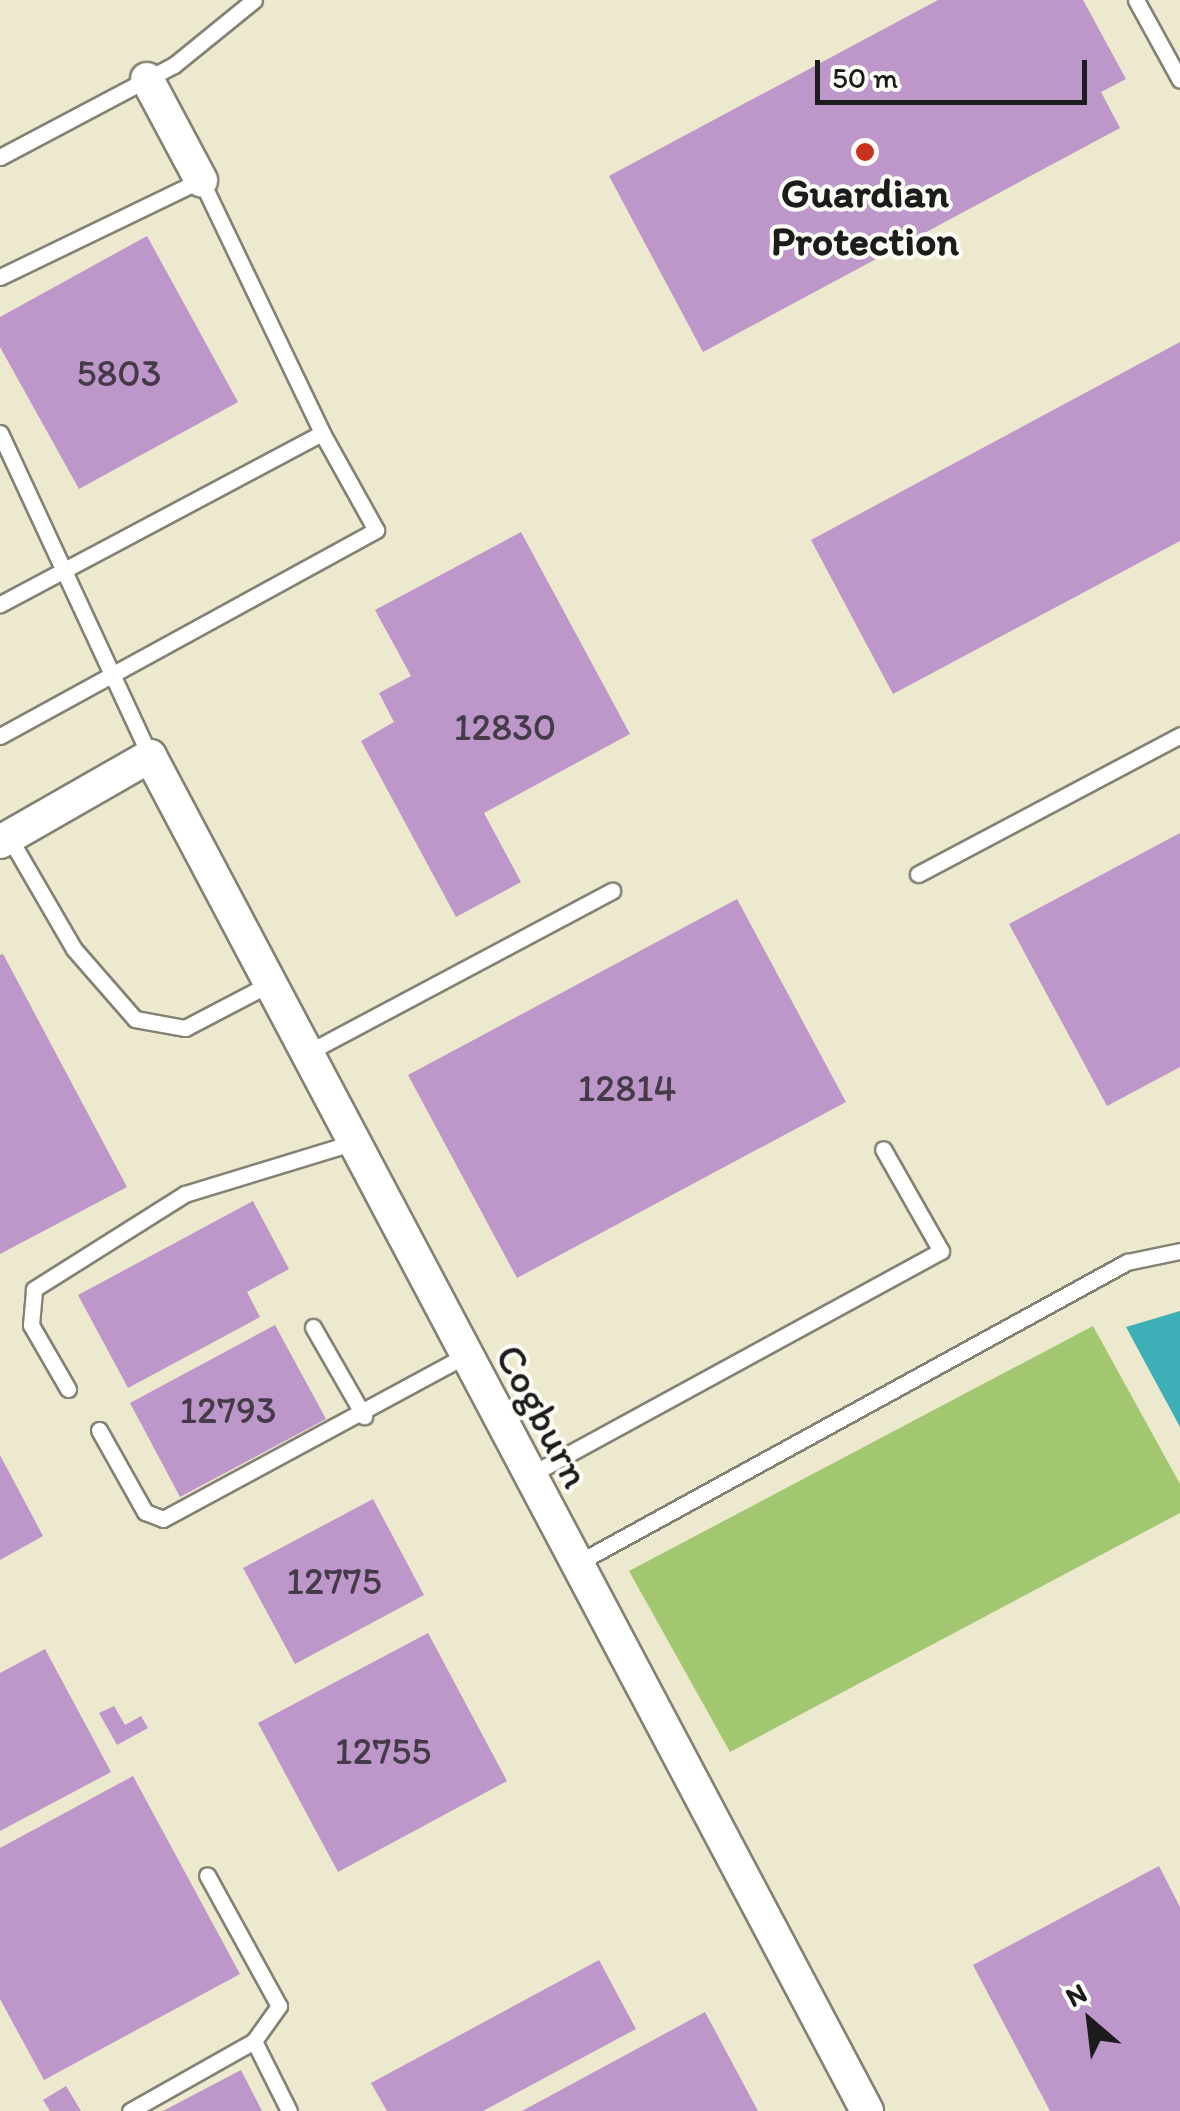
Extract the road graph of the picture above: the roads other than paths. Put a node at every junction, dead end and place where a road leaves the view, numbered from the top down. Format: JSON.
{"nodes":[{"id":1,"x":254,"y":0,"type":"edge"},
{"id":2,"x":1136,"y":0,"type":"edge"},
{"id":3,"x":147,"y":79,"type":"junction"},
{"id":4,"x":1180,"y":80,"type":"edge"},
{"id":5,"x":0,"y":157,"type":"edge"},
{"id":6,"x":201,"y":180,"type":"junction"},
{"id":7,"x":0,"y":276,"type":"edge"},
{"id":8,"x":322,"y":433,"type":"junction"},
{"id":9,"x":0,"y":434,"type":"edge"},
{"id":10,"x":61,"y":572,"type":"junction"},
{"id":11,"x":0,"y":604,"type":"edge"},
{"id":12,"x":113,"y":678,"type":"junction"},
{"id":13,"x":1180,"y":734,"type":"edge"},
{"id":14,"x":0,"y":736,"type":"edge"},
{"id":15,"x":150,"y":756,"type":"junction"},
{"id":16,"x":4,"y":839,"type":"edge"},
{"id":17,"x":918,"y":874,"type":"dead end"},
{"id":18,"x":612,"y":891,"type":"dead end"},
{"id":19,"x":269,"y":984,"type":"junction"},
{"id":20,"x":306,"y":1054,"type":"junction"},
{"id":21,"x":352,"y":1143,"type":"junction"},
{"id":22,"x":883,"y":1149,"type":"dead end"},
{"id":23,"x":1180,"y":1251,"type":"edge"},
{"id":24,"x":313,"y":1328,"type":"dead end"},
{"id":25,"x":464,"y":1356,"type":"junction"},
{"id":26,"x":68,"y":1390,"type":"dead end"},
{"id":27,"x":364,"y":1416,"type":"junction"},
{"id":28,"x":99,"y":1430,"type":"dead end"},
{"id":29,"x":526,"y":1476,"type":"junction"},
{"id":30,"x":574,"y":1564,"type":"junction"},
{"id":31,"x":207,"y":1875,"type":"dead end"},
{"id":32,"x":254,"y":2041,"type":"junction"},
{"id":33,"x":130,"y":2111,"type":"edge"},
{"id":34,"x":290,"y":2111,"type":"edge"},
{"id":35,"x":868,"y":2111,"type":"edge"}],
"edges":[{"from":1,"to":3,"type":"lane"},
{"from":2,"to":4,"type":"lane"},
{"from":3,"to":5,"type":"lane"},
{"from":3,"to":6,"type":"street"},
{"from":6,"to":7,"type":"lane"},
{"from":6,"to":8,"type":"lane"},
{"from":8,"to":10,"type":"lane"},
{"from":8,"to":12,"type":"lane"},
{"from":9,"to":10,"type":"lane"},
{"from":10,"to":11,"type":"lane"},
{"from":10,"to":12,"type":"lane"},
{"from":12,"to":14,"type":"lane"},
{"from":12,"to":15,"type":"lane"},
{"from":13,"to":17,"type":"lane"},
{"from":15,"to":16,"type":"street"},
{"from":15,"to":19,"type":"street","name":"Cogburn"},
{"from":16,"to":19,"type":"lane"},
{"from":18,"to":20,"type":"lane"},
{"from":19,"to":20,"type":"street","name":"Cogburn"},
{"from":20,"to":21,"type":"street","name":"Cogburn"},
{"from":21,"to":25,"type":"street","name":"Cogburn"},
{"from":21,"to":26,"type":"lane"},
{"from":22,"to":29,"type":"lane"},
{"from":23,"to":30,"type":"lane"},
{"from":24,"to":27,"type":"lane"},
{"from":25,"to":27,"type":"lane"},
{"from":25,"to":29,"type":"street","name":"Cogburn"},
{"from":27,"to":28,"type":"lane"},
{"from":29,"to":30,"type":"street","name":"Cogburn"},
{"from":30,"to":35,"type":"street","name":"Cogburn"},
{"from":31,"to":32,"type":"lane"},
{"from":32,"to":33,"type":"lane"},
{"from":32,"to":34,"type":"lane"}]}
